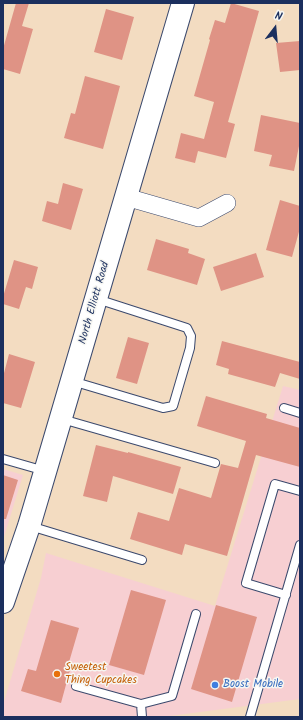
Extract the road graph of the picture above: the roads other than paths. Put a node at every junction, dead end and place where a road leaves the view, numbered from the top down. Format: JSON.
{"nodes":[{"id":1,"x":183,"y":3,"type":"edge"},
{"id":2,"x":126,"y":197,"type":"junction"},
{"id":3,"x":226,"y":203,"type":"dead end"},
{"id":4,"x":96,"y":298,"type":"junction"},
{"id":5,"x":72,"y":381,"type":"junction"},
{"id":6,"x":284,"y":408,"type":"dead end"},
{"id":7,"x":300,"y":413,"type":"edge"},
{"id":8,"x":61,"y":419,"type":"junction"},
{"id":9,"x":3,"y":459,"type":"edge"},
{"id":10,"x":215,"y":463,"type":"dead end"},
{"id":11,"x":46,"y":472,"type":"junction"},
{"id":12,"x":300,"y":492,"type":"edge"},
{"id":13,"x":29,"y":526,"type":"junction"},
{"id":14,"x":300,"y":545,"type":"edge"},
{"id":15,"x":142,"y":560,"type":"dead end"},
{"id":16,"x":286,"y":594,"type":"junction"},
{"id":17,"x":3,"y":602,"type":"edge"},
{"id":18,"x":196,"y":614,"type":"dead end"},
{"id":19,"x":76,"y":686,"type":"dead end"},
{"id":20,"x":141,"y":704,"type":"junction"},
{"id":21,"x":142,"y":717,"type":"edge"},
{"id":22,"x":250,"y":717,"type":"edge"}],
"edges":[{"from":1,"to":2,"type":"street","name":"North Elliott Road"},
{"from":2,"to":3,"type":"street"},
{"from":2,"to":4,"type":"street","name":"North Elliott Road"},
{"from":4,"to":5,"type":"street","name":"North Elliott Road"},
{"from":4,"to":5,"type":"lane"},
{"from":5,"to":8,"type":"street","name":"North Elliott Road"},
{"from":6,"to":7,"type":"lane"},
{"from":8,"to":10,"type":"lane"},
{"from":8,"to":11,"type":"street","name":"North Elliott Road"},
{"from":9,"to":11,"type":"lane"},
{"from":11,"to":13,"type":"street","name":"North Elliott Road"},
{"from":12,"to":16,"type":"lane"},
{"from":13,"to":15,"type":"lane"},
{"from":13,"to":17,"type":"street","name":"North Elliott Road"},
{"from":14,"to":16,"type":"lane"},
{"from":16,"to":22,"type":"lane"},
{"from":18,"to":20,"type":"lane"},
{"from":19,"to":20,"type":"lane"},
{"from":20,"to":21,"type":"lane"}]}
